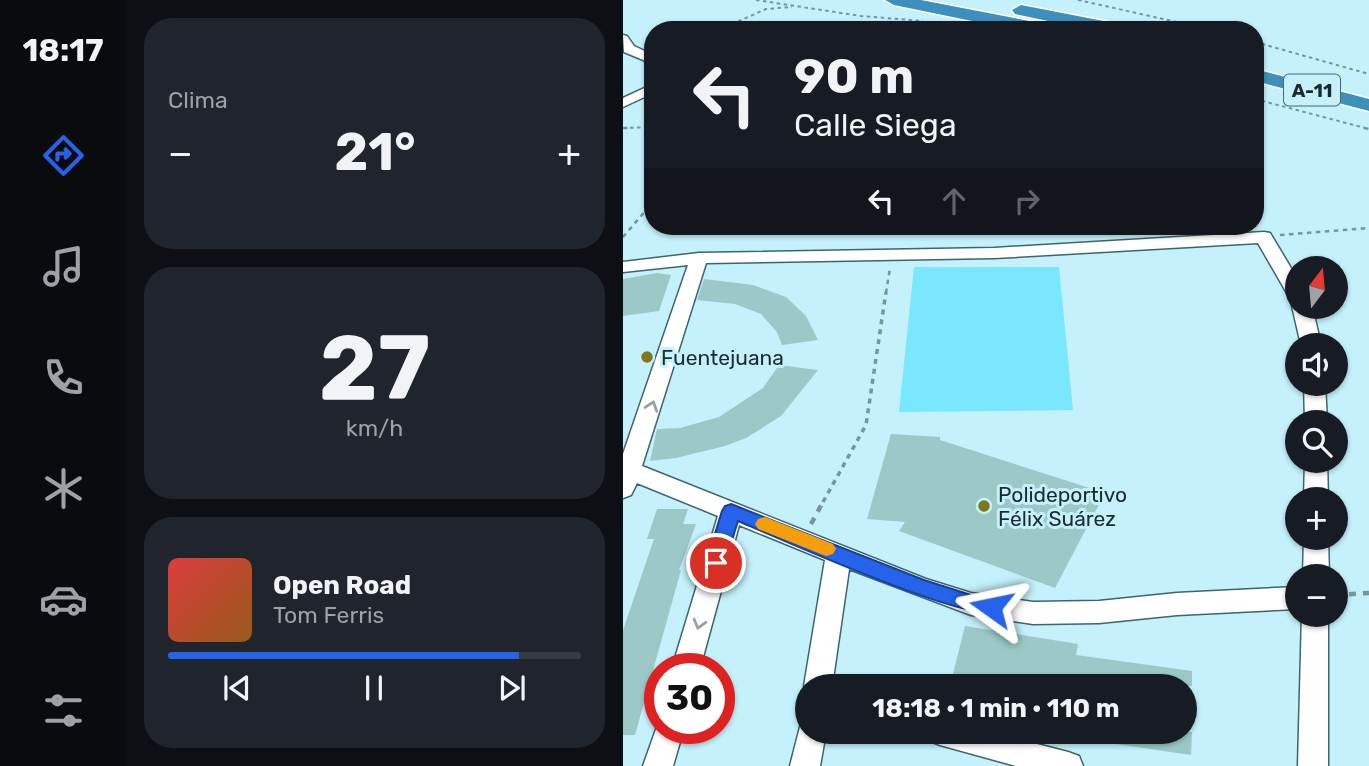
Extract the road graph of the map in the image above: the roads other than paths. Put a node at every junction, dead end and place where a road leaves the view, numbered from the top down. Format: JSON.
{"nodes":[{"id":1,"x":894,"y":0,"type":"edge"},
{"id":2,"x":915,"y":0,"type":"edge"},
{"id":3,"x":970,"y":0,"type":"edge"},
{"id":4,"x":1005,"y":2,"type":"edge"},
{"id":5,"x":1000,"y":21,"type":"edge"},
{"id":6,"x":1019,"y":21,"type":"edge"},
{"id":7,"x":1074,"y":21,"type":"edge"},
{"id":8,"x":1095,"y":21,"type":"edge"},
{"id":9,"x":623,"y":38,"type":"edge"},
{"id":10,"x":644,"y":56,"type":"edge"},
{"id":11,"x":1264,"y":62,"type":"edge"},
{"id":12,"x":1264,"y":77,"type":"edge"},
{"id":13,"x":1369,"y":89,"type":"edge"},
{"id":14,"x":644,"y":92,"type":"edge"},
{"id":15,"x":623,"y":103,"type":"edge"},
{"id":16,"x":1369,"y":105,"type":"edge"},
{"id":17,"x":699,"y":258,"type":"junction"},
{"id":18,"x":623,"y":267,"type":"edge"},
{"id":19,"x":1285,"y":274,"type":"edge"},
{"id":20,"x":625,"y":476,"type":"edge"},
{"id":21,"x":731,"y":511,"type":"junction"},
{"id":22,"x":839,"y":554,"type":"junction"},
{"id":23,"x":1285,"y":599,"type":"edge"},
{"id":24,"x":1315,"y":627,"type":"edge"},
{"id":25,"x":690,"y":653,"type":"edge"},
{"id":26,"x":820,"y":674,"type":"edge"},
{"id":27,"x":664,"y":744,"type":"edge"},
{"id":28,"x":809,"y":744,"type":"edge"},
{"id":29,"x":985,"y":744,"type":"edge"},
{"id":30,"x":658,"y":766,"type":"edge"},
{"id":31,"x":805,"y":766,"type":"edge"},
{"id":32,"x":1068,"y":766,"type":"edge"},
{"id":33,"x":1313,"y":766,"type":"edge"}],
"edges":[{"from":1,"to":5,"type":"highway"},
{"from":2,"to":6,"type":"highway"},
{"from":3,"to":7,"type":"highway"},
{"from":4,"to":8,"type":"highway"},
{"from":9,"to":10,"type":"street"},
{"from":11,"to":13,"type":"highway","number":"A-11"},
{"from":12,"to":16,"type":"highway","number":"A-11"},
{"from":14,"to":15,"type":"street"},
{"from":17,"to":18,"type":"street"},
{"from":17,"to":19,"type":"street"},
{"from":20,"to":17,"type":"street","one_way":true},
{"from":20,"to":21,"type":"street"},
{"from":21,"to":22,"type":"street"},
{"from":21,"to":25,"type":"street","one_way":true},
{"from":22,"to":23,"type":"street"},
{"from":22,"to":26,"type":"street"},
{"from":24,"to":33,"type":"street"},
{"from":27,"to":30,"type":"street"},
{"from":28,"to":31,"type":"street"},
{"from":29,"to":32,"type":"street"}]}
